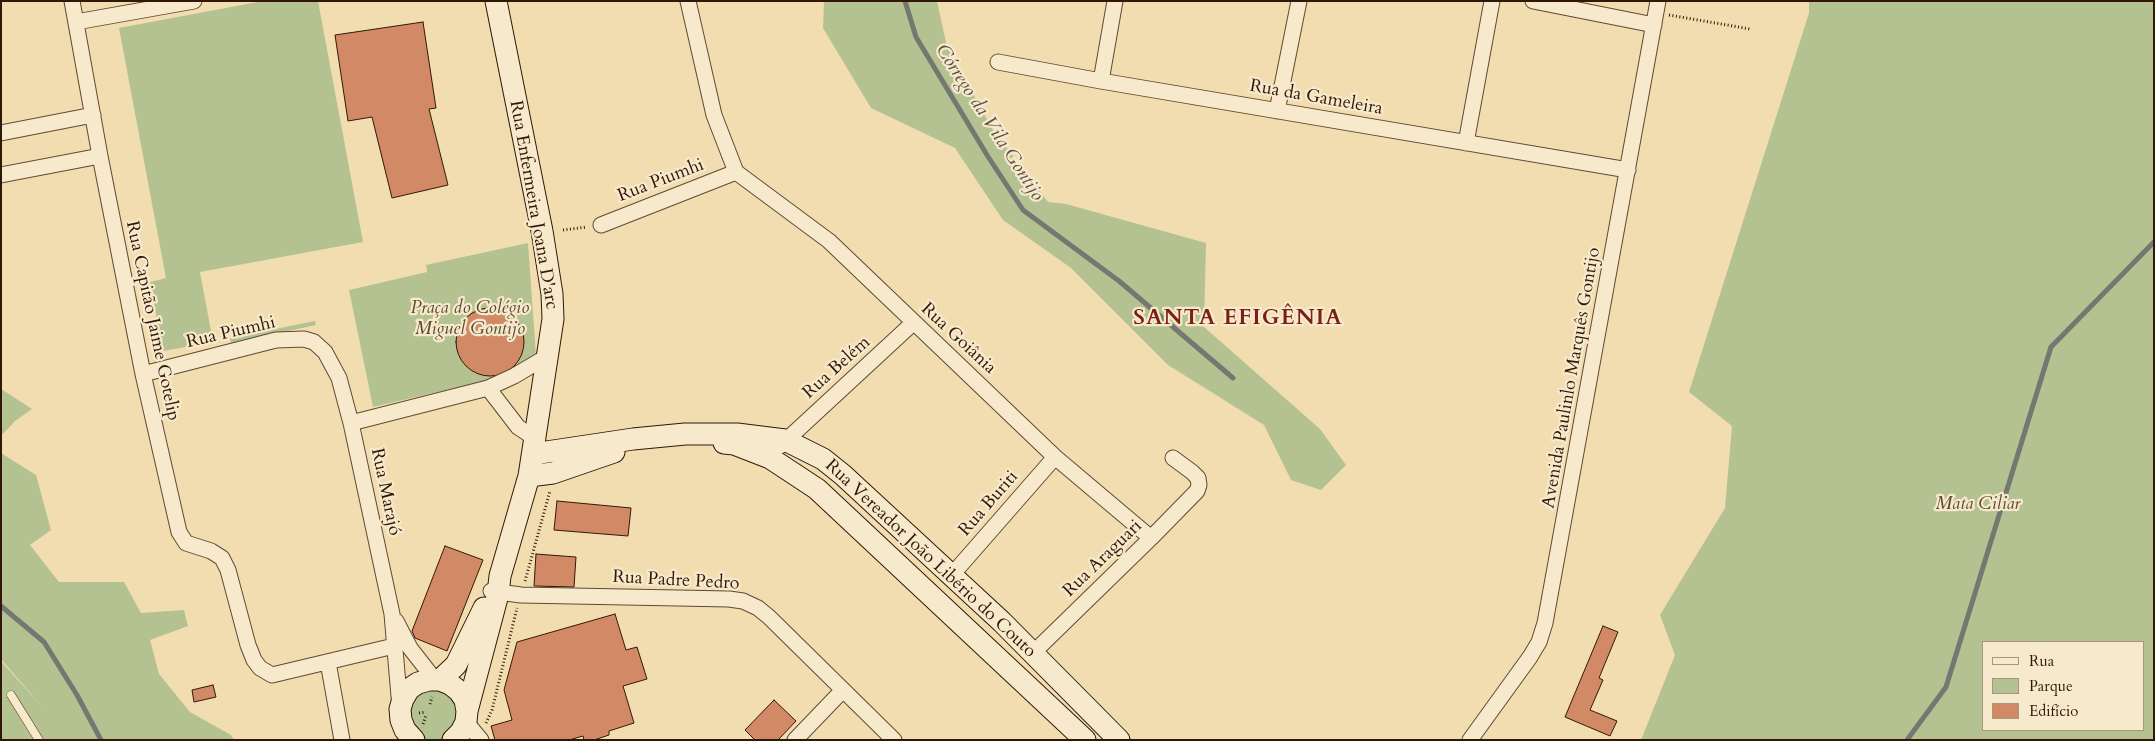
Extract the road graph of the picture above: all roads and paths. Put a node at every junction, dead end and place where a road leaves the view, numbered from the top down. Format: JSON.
{"nodes":[{"id":1,"x":72,"y":1,"type":"edge"},
{"id":2,"x":194,"y":1,"type":"edge"},
{"id":3,"x":496,"y":1,"type":"edge"},
{"id":4,"x":688,"y":1,"type":"edge"},
{"id":5,"x":1115,"y":1,"type":"edge"},
{"id":6,"x":1298,"y":1,"type":"edge"},
{"id":7,"x":1492,"y":1,"type":"edge"},
{"id":8,"x":1534,"y":1,"type":"edge"},
{"id":9,"x":1655,"y":9,"type":"edge"},
{"id":10,"x":76,"y":22,"type":"junction"},
{"id":11,"x":1750,"y":29,"type":"dead end"},
{"id":12,"x":998,"y":62,"type":"dead end"},
{"id":13,"x":1101,"y":81,"type":"junction"},
{"id":14,"x":1277,"y":111,"type":"junction"},
{"id":15,"x":93,"y":115,"type":"junction"},
{"id":16,"x":1,"y":133,"type":"edge"},
{"id":17,"x":1466,"y":142,"type":"junction"},
{"id":18,"x":100,"y":156,"type":"junction"},
{"id":19,"x":1628,"y":170,"type":"junction"},
{"id":20,"x":736,"y":172,"type":"junction"},
{"id":21,"x":1,"y":175,"type":"edge"},
{"id":22,"x":600,"y":225,"type":"joint"},
{"id":23,"x":563,"y":230,"type":"dead end"},
{"id":24,"x":913,"y":323,"type":"junction"},
{"id":25,"x":548,"y":356,"type":"junction"},
{"id":26,"x":143,"y":374,"type":"junction"},
{"id":27,"x":339,"y":378,"type":"joint"},
{"id":28,"x":488,"y":388,"type":"junction"},
{"id":29,"x":351,"y":423,"type":"junction"},
{"id":30,"x":711,"y":438,"type":"junction"},
{"id":31,"x":785,"y":440,"type":"junction"},
{"id":32,"x":534,"y":446,"type":"junction"},
{"id":33,"x":1055,"y":457,"type":"junction"},
{"id":34,"x":770,"y":458,"type":"junction"},
{"id":35,"x":1172,"y":458,"type":"dead end"},
{"id":36,"x":529,"y":476,"type":"junction"},
{"id":37,"x":1152,"y":538,"type":"junction"},
{"id":38,"x":951,"y":576,"type":"junction"},
{"id":39,"x":496,"y":587,"type":"junction"},
{"id":40,"x":392,"y":614,"type":"junction"},
{"id":41,"x":394,"y":646,"type":"junction"},
{"id":42,"x":1033,"y":653,"type":"junction"},
{"id":43,"x":328,"y":662,"type":"junction"},
{"id":44,"x":438,"y":680,"type":"junction"},
{"id":45,"x":843,"y":690,"type":"junction"},
{"id":46,"x":11,"y":695,"type":"dead end"},
{"id":47,"x":400,"y":709,"type":"junction"},
{"id":48,"x":467,"y":717,"type":"junction"},
{"id":49,"x":405,"y":737,"type":"edge"},
{"id":50,"x":39,"y":740,"type":"edge"},
{"id":51,"x":342,"y":740,"type":"edge"},
{"id":52,"x":454,"y":740,"type":"edge"},
{"id":53,"x":480,"y":740,"type":"edge"},
{"id":54,"x":795,"y":740,"type":"edge"},
{"id":55,"x":894,"y":740,"type":"edge"},
{"id":56,"x":1085,"y":740,"type":"edge"},
{"id":57,"x":1118,"y":740,"type":"edge"},
{"id":58,"x":1470,"y":740,"type":"edge"}],
"edges":[{"from":1,"to":10,"type":"street","name":"Rua Capitão Jaime Gotelip"},
{"from":2,"to":10,"type":"street"},
{"from":3,"to":25,"type":"main road","name":"Rua Enfermeira Joana D'arc"},
{"from":4,"to":20,"type":"street"},
{"from":5,"to":13,"type":"street"},
{"from":6,"to":14,"type":"street"},
{"from":7,"to":17,"type":"street"},
{"from":8,"to":9,"type":"street"},
{"from":9,"to":11,"type":"path"},
{"from":9,"to":19,"type":"street","name":"Avenida Paulinlo Marquês Gontijo"},
{"from":10,"to":15,"type":"street","name":"Rua Capitão Jaime Gotelip"},
{"from":12,"to":13,"type":"street","name":"Rua da Gameleira"},
{"from":13,"to":14,"type":"street","name":"Rua da Gameleira"},
{"from":14,"to":17,"type":"street","name":"Rua da Gameleira"},
{"from":15,"to":16,"type":"street"},
{"from":15,"to":18,"type":"street","name":"Rua Capitão Jaime Gotelip"},
{"from":17,"to":19,"type":"street","name":"Rua da Gameleira"},
{"from":18,"to":21,"type":"street"},
{"from":18,"to":26,"type":"street","name":"Rua Capitão Jaime Gotelip"},
{"from":19,"to":58,"type":"street","name":"Avenida Paulinlo Marquês Gontijo"},
{"from":20,"to":22,"type":"street","name":"Rua Piumhi"},
{"from":20,"to":24,"type":"street","name":"Rua Goiânia"},
{"from":22,"to":23,"type":"path"},
{"from":24,"to":31,"type":"street","name":"Rua Belém"},
{"from":24,"to":33,"type":"street","name":"Rua Goiânia"},
{"from":25,"to":28,"type":"street"},
{"from":25,"to":32,"type":"main road","name":"Rua Enfermeira Joana D'arc"},
{"from":26,"to":27,"type":"street","name":"Rua Piumhi"},
{"from":26,"to":43,"type":"street","name":"Rua Capitão Jaime Gotelip"},
{"from":27,"to":29,"type":"street","name":"Rua Marajó"},
{"from":28,"to":29,"type":"street"},
{"from":28,"to":32,"type":"street"},
{"from":29,"to":40,"type":"street","name":"Rua Marajó"},
{"from":30,"to":31,"type":"main road","name":"Rua Vereador João Libério do Couto"},
{"from":30,"to":32,"type":"main road"},
{"from":30,"to":34,"type":"main road","name":"Rua Vereador João Libério do Couto"},
{"from":30,"to":36,"type":"main road"},
{"from":31,"to":34,"type":"street","name":"Rua Belém"},
{"from":31,"to":38,"type":"main road","name":"Rua Vereador João Libério do Couto"},
{"from":32,"to":36,"type":"main road","name":"Rua Enfermeira Joana D'arc"},
{"from":33,"to":37,"type":"street","name":"Rua Goiânia"},
{"from":33,"to":38,"type":"street","name":"Rua Buriti"},
{"from":34,"to":56,"type":"main road","name":"Rua Vereador João Libério do Couto"},
{"from":35,"to":37,"type":"street","name":"Rua Araguari"},
{"from":36,"to":39,"type":"main road","name":"Rua Enfermeira Joana D'arc"},
{"from":37,"to":42,"type":"street","name":"Rua Araguari"},
{"from":38,"to":42,"type":"main road","name":"Rua Vereador João Libério do Couto"},
{"from":39,"to":44,"type":"main road","name":"Rua Enfermeira Joana D'arc"},
{"from":39,"to":45,"type":"street","name":"Rua Padre Pedro"},
{"from":39,"to":48,"type":"main road","name":"Rua Enfermeira Joana D'arc"},
{"from":40,"to":41,"type":"street","name":"Rua Marajó"},
{"from":40,"to":44,"type":"street","name":"Rua Marajó"},
{"from":41,"to":43,"type":"street"},
{"from":41,"to":47,"type":"street","name":"Rua Marajó"},
{"from":42,"to":57,"type":"main road","name":"Rua Vereador João Libério do Couto"},
{"from":43,"to":51,"type":"street"},
{"from":44,"to":47,"type":"main road"},
{"from":44,"to":48,"type":"main road"},
{"from":45,"to":54,"type":"street"},
{"from":45,"to":55,"type":"street","name":"Rua Padre Pedro"},
{"from":46,"to":50,"type":"lane"},
{"from":47,"to":49,"type":"main road"},
{"from":48,"to":52,"type":"main road","name":"Rua Enfermeira Joana D'arc"},
{"from":48,"to":53,"type":"street"}]}
